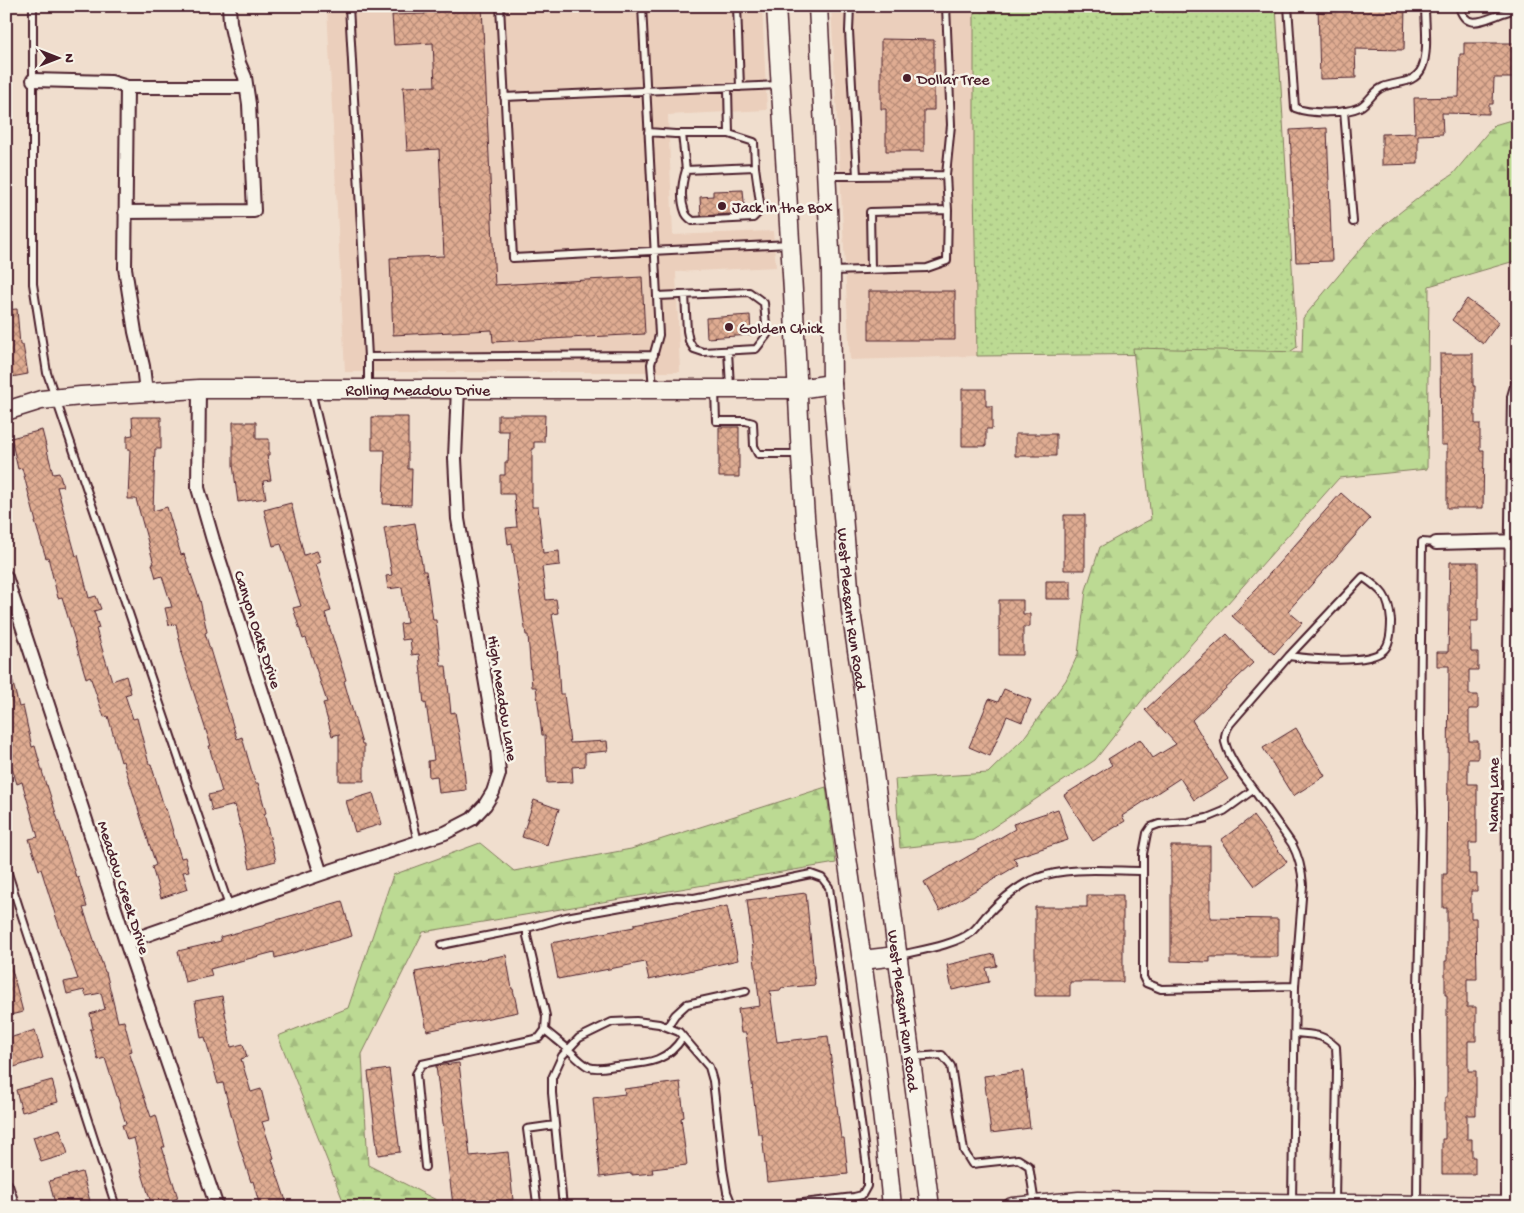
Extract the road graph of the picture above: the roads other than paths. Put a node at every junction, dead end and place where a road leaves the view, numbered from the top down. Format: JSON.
{"nodes":[{"id":1,"x":33,"y":6,"type":"edge"},
{"id":2,"x":230,"y":6,"type":"edge"},
{"id":3,"x":349,"y":6,"type":"edge"},
{"id":4,"x":500,"y":6,"type":"edge"},
{"id":5,"x":642,"y":6,"type":"edge"},
{"id":6,"x":737,"y":6,"type":"edge"},
{"id":7,"x":776,"y":6,"type":"edge"},
{"id":8,"x":818,"y":6,"type":"edge"},
{"id":9,"x":850,"y":6,"type":"edge"},
{"id":10,"x":946,"y":6,"type":"edge"},
{"id":11,"x":1288,"y":6,"type":"edge"},
{"id":12,"x":1425,"y":6,"type":"edge"},
{"id":13,"x":1459,"y":6,"type":"edge"},
{"id":14,"x":1518,"y":8,"type":"edge"},
{"id":15,"x":33,"y":80,"type":"junction"},
{"id":16,"x":781,"y":85,"type":"junction"},
{"id":17,"x":126,"y":87,"type":"junction"},
{"id":18,"x":246,"y":87,"type":"junction"},
{"id":19,"x":740,"y":87,"type":"junction"},
{"id":20,"x":728,"y":88,"type":"junction"},
{"id":21,"x":646,"y":91,"type":"junction"},
{"id":22,"x":504,"y":97,"type":"junction"},
{"id":23,"x":1344,"y":111,"type":"junction"},
{"id":24,"x":648,"y":132,"type":"junction"},
{"id":25,"x":682,"y":134,"type":"junction"},
{"id":26,"x":729,"y":134,"type":"junction"},
{"id":27,"x":755,"y":167,"type":"junction"},
{"id":28,"x":686,"y":170,"type":"junction"},
{"id":29,"x":946,"y":175,"type":"junction"},
{"id":30,"x":827,"y":176,"type":"junction"},
{"id":31,"x":858,"y":176,"type":"junction"},
{"id":32,"x":948,"y":210,"type":"junction"},
{"id":33,"x":125,"y":212,"type":"junction"},
{"id":34,"x":1354,"y":222,"type":"dead end"},
{"id":35,"x":790,"y":244,"type":"junction"},
{"id":36,"x":654,"y":252,"type":"junction"},
{"id":37,"x":871,"y":270,"type":"junction"},
{"id":38,"x":831,"y":271,"type":"junction"},
{"id":39,"x":685,"y":295,"type":"junction"},
{"id":40,"x":657,"y":296,"type":"junction"},
{"id":41,"x":728,"y":351,"type":"junction"},
{"id":42,"x":654,"y":354,"type":"junction"},
{"id":43,"x":368,"y":357,"type":"junction"},
{"id":44,"x":1518,"y":383,"type":"edge"},
{"id":45,"x":832,"y":384,"type":"junction"},
{"id":46,"x":311,"y":388,"type":"junction"},
{"id":47,"x":368,"y":388,"type":"junction"},
{"id":48,"x":458,"y":388,"type":"junction"},
{"id":49,"x":654,"y":388,"type":"junction"},
{"id":50,"x":722,"y":388,"type":"junction"},
{"id":51,"x":199,"y":389,"type":"junction"},
{"id":52,"x":798,"y":389,"type":"junction"},
{"id":53,"x":146,"y":392,"type":"junction"},
{"id":54,"x":57,"y":399,"type":"junction"},
{"id":55,"x":6,"y":411,"type":"edge"},
{"id":56,"x":1516,"y":452,"type":"edge"},
{"id":57,"x":802,"y":454,"type":"junction"},
{"id":58,"x":1515,"y":541,"type":"edge"},
{"id":59,"x":1436,"y":543,"type":"joint"},
{"id":60,"x":6,"y":577,"type":"edge"},
{"id":61,"x":1289,"y":656,"type":"junction"},
{"id":62,"x":1253,"y":790,"type":"junction"},
{"id":63,"x":418,"y":842,"type":"junction"},
{"id":64,"x":6,"y":867,"type":"edge"},
{"id":65,"x":1143,"y":871,"type":"junction"},
{"id":66,"x":321,"y":874,"type":"junction"},
{"id":67,"x":229,"y":906,"type":"junction"},
{"id":68,"x":527,"y":928,"type":"junction"},
{"id":69,"x":126,"y":942,"type":"junction"},
{"id":70,"x":441,"y":945,"type":"dead end"},
{"id":71,"x":897,"y":956,"type":"junction"},
{"id":72,"x":862,"y":960,"type":"junction"},
{"id":73,"x":1295,"y":986,"type":"junction"},
{"id":74,"x":746,"y":991,"type":"dead end"},
{"id":75,"x":667,"y":1027,"type":"junction"},
{"id":76,"x":545,"y":1030,"type":"junction"},
{"id":77,"x":1295,"y":1033,"type":"junction"},
{"id":78,"x":683,"y":1037,"type":"junction"},
{"id":79,"x":568,"y":1049,"type":"junction"},
{"id":80,"x":910,"y":1058,"type":"junction"},
{"id":81,"x":555,"y":1125,"type":"junction"},
{"id":82,"x":426,"y":1167,"type":"dead end"},
{"id":83,"x":6,"y":1186,"type":"edge"},
{"id":84,"x":1292,"y":1203,"type":"junction"},
{"id":85,"x":1335,"y":1203,"type":"junction"},
{"id":86,"x":1125,"y":1204,"type":"edge"},
{"id":87,"x":1035,"y":1205,"type":"junction"},
{"id":88,"x":1264,"y":1205,"type":"edge"},
{"id":89,"x":1417,"y":1205,"type":"edge"},
{"id":90,"x":1511,"y":1206,"type":"edge"},
{"id":91,"x":13,"y":1207,"type":"edge"},
{"id":92,"x":116,"y":1207,"type":"edge"},
{"id":93,"x":217,"y":1207,"type":"edge"},
{"id":94,"x":540,"y":1207,"type":"edge"},
{"id":95,"x":563,"y":1207,"type":"edge"},
{"id":96,"x":733,"y":1207,"type":"edge"},
{"id":97,"x":785,"y":1207,"type":"edge"},
{"id":98,"x":892,"y":1207,"type":"edge"},
{"id":99,"x":930,"y":1207,"type":"edge"},
{"id":100,"x":1012,"y":1207,"type":"edge"}],
"edges":[{"from":1,"to":15,"type":"lane"},
{"from":2,"to":18,"type":"street"},
{"from":3,"to":43,"type":"lane"},
{"from":4,"to":22,"type":"lane"},
{"from":5,"to":21,"type":"lane"},
{"from":6,"to":19,"type":"lane"},
{"from":7,"to":16,"type":"main road"},
{"from":8,"to":30,"type":"main road","name":"West Pleasant Run Road"},
{"from":9,"to":31,"type":"lane"},
{"from":10,"to":29,"type":"lane"},
{"from":11,"to":23,"type":"lane"},
{"from":12,"to":23,"type":"lane"},
{"from":13,"to":14,"type":"lane"},
{"from":15,"to":17,"type":"street"},
{"from":15,"to":54,"type":"lane"},
{"from":16,"to":19,"type":"lane"},
{"from":16,"to":35,"type":"main road"},
{"from":17,"to":18,"type":"street"},
{"from":17,"to":33,"type":"street"},
{"from":18,"to":33,"type":"street"},
{"from":19,"to":20,"type":"lane"},
{"from":20,"to":21,"type":"lane"},
{"from":20,"to":26,"type":"lane"},
{"from":21,"to":22,"type":"lane"},
{"from":21,"to":24,"type":"lane"},
{"from":22,"to":36,"type":"lane"},
{"from":23,"to":34,"type":"lane"},
{"from":24,"to":25,"type":"lane"},
{"from":24,"to":36,"type":"lane"},
{"from":25,"to":26,"type":"lane"},
{"from":25,"to":28,"type":"lane"},
{"from":26,"to":27,"type":"lane"},
{"from":27,"to":28,"type":"lane"},
{"from":27,"to":28,"type":"lane"},
{"from":29,"to":31,"type":"lane"},
{"from":29,"to":32,"type":"lane"},
{"from":30,"to":31,"type":"lane"},
{"from":30,"to":38,"type":"main road","name":"West Pleasant Run Road"},
{"from":32,"to":37,"type":"lane"},
{"from":32,"to":37,"type":"lane"},
{"from":33,"to":53,"type":"street"},
{"from":35,"to":36,"type":"lane"},
{"from":35,"to":52,"type":"main road"},
{"from":36,"to":40,"type":"lane"},
{"from":37,"to":38,"type":"lane"},
{"from":38,"to":45,"type":"main road","name":"West Pleasant Run Road"},
{"from":39,"to":40,"type":"lane"},
{"from":39,"to":41,"type":"lane"},
{"from":39,"to":41,"type":"lane"},
{"from":40,"to":42,"type":"lane"},
{"from":41,"to":50,"type":"lane"},
{"from":42,"to":43,"type":"lane"},
{"from":42,"to":49,"type":"lane"},
{"from":43,"to":47,"type":"lane"},
{"from":44,"to":56,"type":"street","name":"Nancy Lane"},
{"from":45,"to":52,"type":"main road","name":"Rolling Meadow Drive"},
{"from":45,"to":71,"type":"main road","name":"West Pleasant Run Road"},
{"from":46,"to":47,"type":"main road","name":"Rolling Meadow Drive"},
{"from":46,"to":51,"type":"main road","name":"Rolling Meadow Drive"},
{"from":46,"to":63,"type":"lane"},
{"from":47,"to":48,"type":"main road","name":"Rolling Meadow Drive"},
{"from":48,"to":49,"type":"main road","name":"Rolling Meadow Drive"},
{"from":48,"to":63,"type":"street","name":"High Meadow Lane"},
{"from":49,"to":50,"type":"main road","name":"Rolling Meadow Drive"},
{"from":50,"to":52,"type":"main road","name":"Rolling Meadow Drive"},
{"from":50,"to":57,"type":"lane"},
{"from":51,"to":53,"type":"main road","name":"Rolling Meadow Drive"},
{"from":51,"to":66,"type":"street","name":"Canyon Oaks Drive"},
{"from":52,"to":57,"type":"main road"},
{"from":53,"to":54,"type":"main road","name":"Rolling Meadow Drive"},
{"from":54,"to":55,"type":"main road","name":"Rolling Meadow Drive"},
{"from":54,"to":67,"type":"lane"},
{"from":56,"to":58,"type":"street","name":"Nancy Lane"},
{"from":57,"to":72,"type":"main road"},
{"from":58,"to":59,"type":"street"},
{"from":58,"to":90,"type":"street","name":"Nancy Lane"},
{"from":59,"to":89,"type":"lane"},
{"from":60,"to":69,"type":"street","name":"Meadow Creek Drive"},
{"from":61,"to":61,"type":"lane"},
{"from":61,"to":62,"type":"lane"},
{"from":62,"to":65,"type":"lane"},
{"from":62,"to":73,"type":"lane"},
{"from":63,"to":66,"type":"street","name":"High Meadow Lane"},
{"from":64,"to":92,"type":"lane"},
{"from":65,"to":71,"type":"lane"},
{"from":65,"to":73,"type":"lane"},
{"from":66,"to":67,"type":"street","name":"High Meadow Lane"},
{"from":67,"to":69,"type":"street","name":"High Meadow Lane"},
{"from":68,"to":70,"type":"lane"},
{"from":68,"to":76,"type":"lane"},
{"from":68,"to":97,"type":"lane"},
{"from":69,"to":93,"type":"street","name":"Meadow Creek Drive"},
{"from":71,"to":72,"type":"main road"},
{"from":71,"to":80,"type":"main road","name":"West Pleasant Run Road"},
{"from":72,"to":98,"type":"main road"},
{"from":73,"to":77,"type":"lane"},
{"from":74,"to":75,"type":"lane"},
{"from":75,"to":78,"type":"lane"},
{"from":75,"to":79,"type":"lane"},
{"from":76,"to":79,"type":"lane"},
{"from":76,"to":82,"type":"lane"},
{"from":77,"to":84,"type":"lane"},
{"from":77,"to":85,"type":"lane"},
{"from":78,"to":79,"type":"lane"},
{"from":78,"to":96,"type":"lane"},
{"from":79,"to":81,"type":"lane"},
{"from":80,"to":87,"type":"lane"},
{"from":80,"to":99,"type":"main road","name":"West Pleasant Run Road"},
{"from":81,"to":94,"type":"lane"},
{"from":81,"to":95,"type":"lane"},
{"from":83,"to":91,"type":"street"},
{"from":84,"to":85,"type":"main road"},
{"from":84,"to":88,"type":"main road"},
{"from":85,"to":89,"type":"main road"},
{"from":86,"to":87,"type":"main road"},
{"from":86,"to":88,"type":"main road"},
{"from":87,"to":100,"type":"main road"},
{"from":89,"to":90,"type":"main road"}]}
